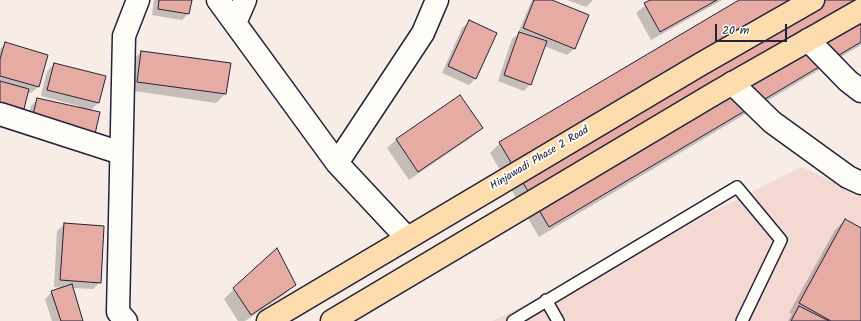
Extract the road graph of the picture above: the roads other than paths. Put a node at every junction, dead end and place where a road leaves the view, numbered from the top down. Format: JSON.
{"nodes":[{"id":1,"x":138,"y":0,"type":"edge"},
{"id":2,"x":218,"y":0,"type":"edge"},
{"id":3,"x":245,"y":0,"type":"edge"},
{"id":4,"x":437,"y":0,"type":"edge"},
{"id":5,"x":814,"y":0,"type":"edge"},
{"id":6,"x":861,"y":10,"type":"edge"},
{"id":7,"x":235,"y":23,"type":"junction"},
{"id":8,"x":808,"y":40,"type":"junction"},
{"id":9,"x":732,"y":83,"type":"junction"},
{"id":10,"x":861,"y":91,"type":"edge"},
{"id":11,"x":0,"y":114,"type":"edge"},
{"id":12,"x":121,"y":153,"type":"junction"},
{"id":13,"x":337,"y":163,"type":"junction"},
{"id":14,"x":861,"y":183,"type":"edge"},
{"id":15,"x":407,"y":238,"type":"junction"},
{"id":16,"x":546,"y":300,"type":"junction"},
{"id":17,"x":126,"y":321,"type":"edge"},
{"id":18,"x":268,"y":321,"type":"edge"},
{"id":19,"x":332,"y":321,"type":"edge"},
{"id":20,"x":512,"y":321,"type":"edge"},
{"id":21,"x":558,"y":321,"type":"edge"},
{"id":22,"x":742,"y":321,"type":"edge"}],
"edges":[{"from":1,"to":12,"type":"street"},
{"from":2,"to":7,"type":"street"},
{"from":3,"to":7,"type":"street"},
{"from":4,"to":13,"type":"street"},
{"from":5,"to":15,"type":"main road","name":"Hinjawadi Phase 2 Road"},
{"from":6,"to":8,"type":"main road"},
{"from":7,"to":13,"type":"street"},
{"from":8,"to":9,"type":"main road"},
{"from":8,"to":10,"type":"street"},
{"from":9,"to":14,"type":"street"},
{"from":9,"to":19,"type":"main road"},
{"from":11,"to":12,"type":"street"},
{"from":12,"to":17,"type":"street"},
{"from":13,"to":15,"type":"street"},
{"from":15,"to":18,"type":"main road","name":"Hinjawadi Phase 2 Road"},
{"from":16,"to":20,"type":"lane"},
{"from":16,"to":21,"type":"lane"},
{"from":16,"to":22,"type":"lane"}]}
